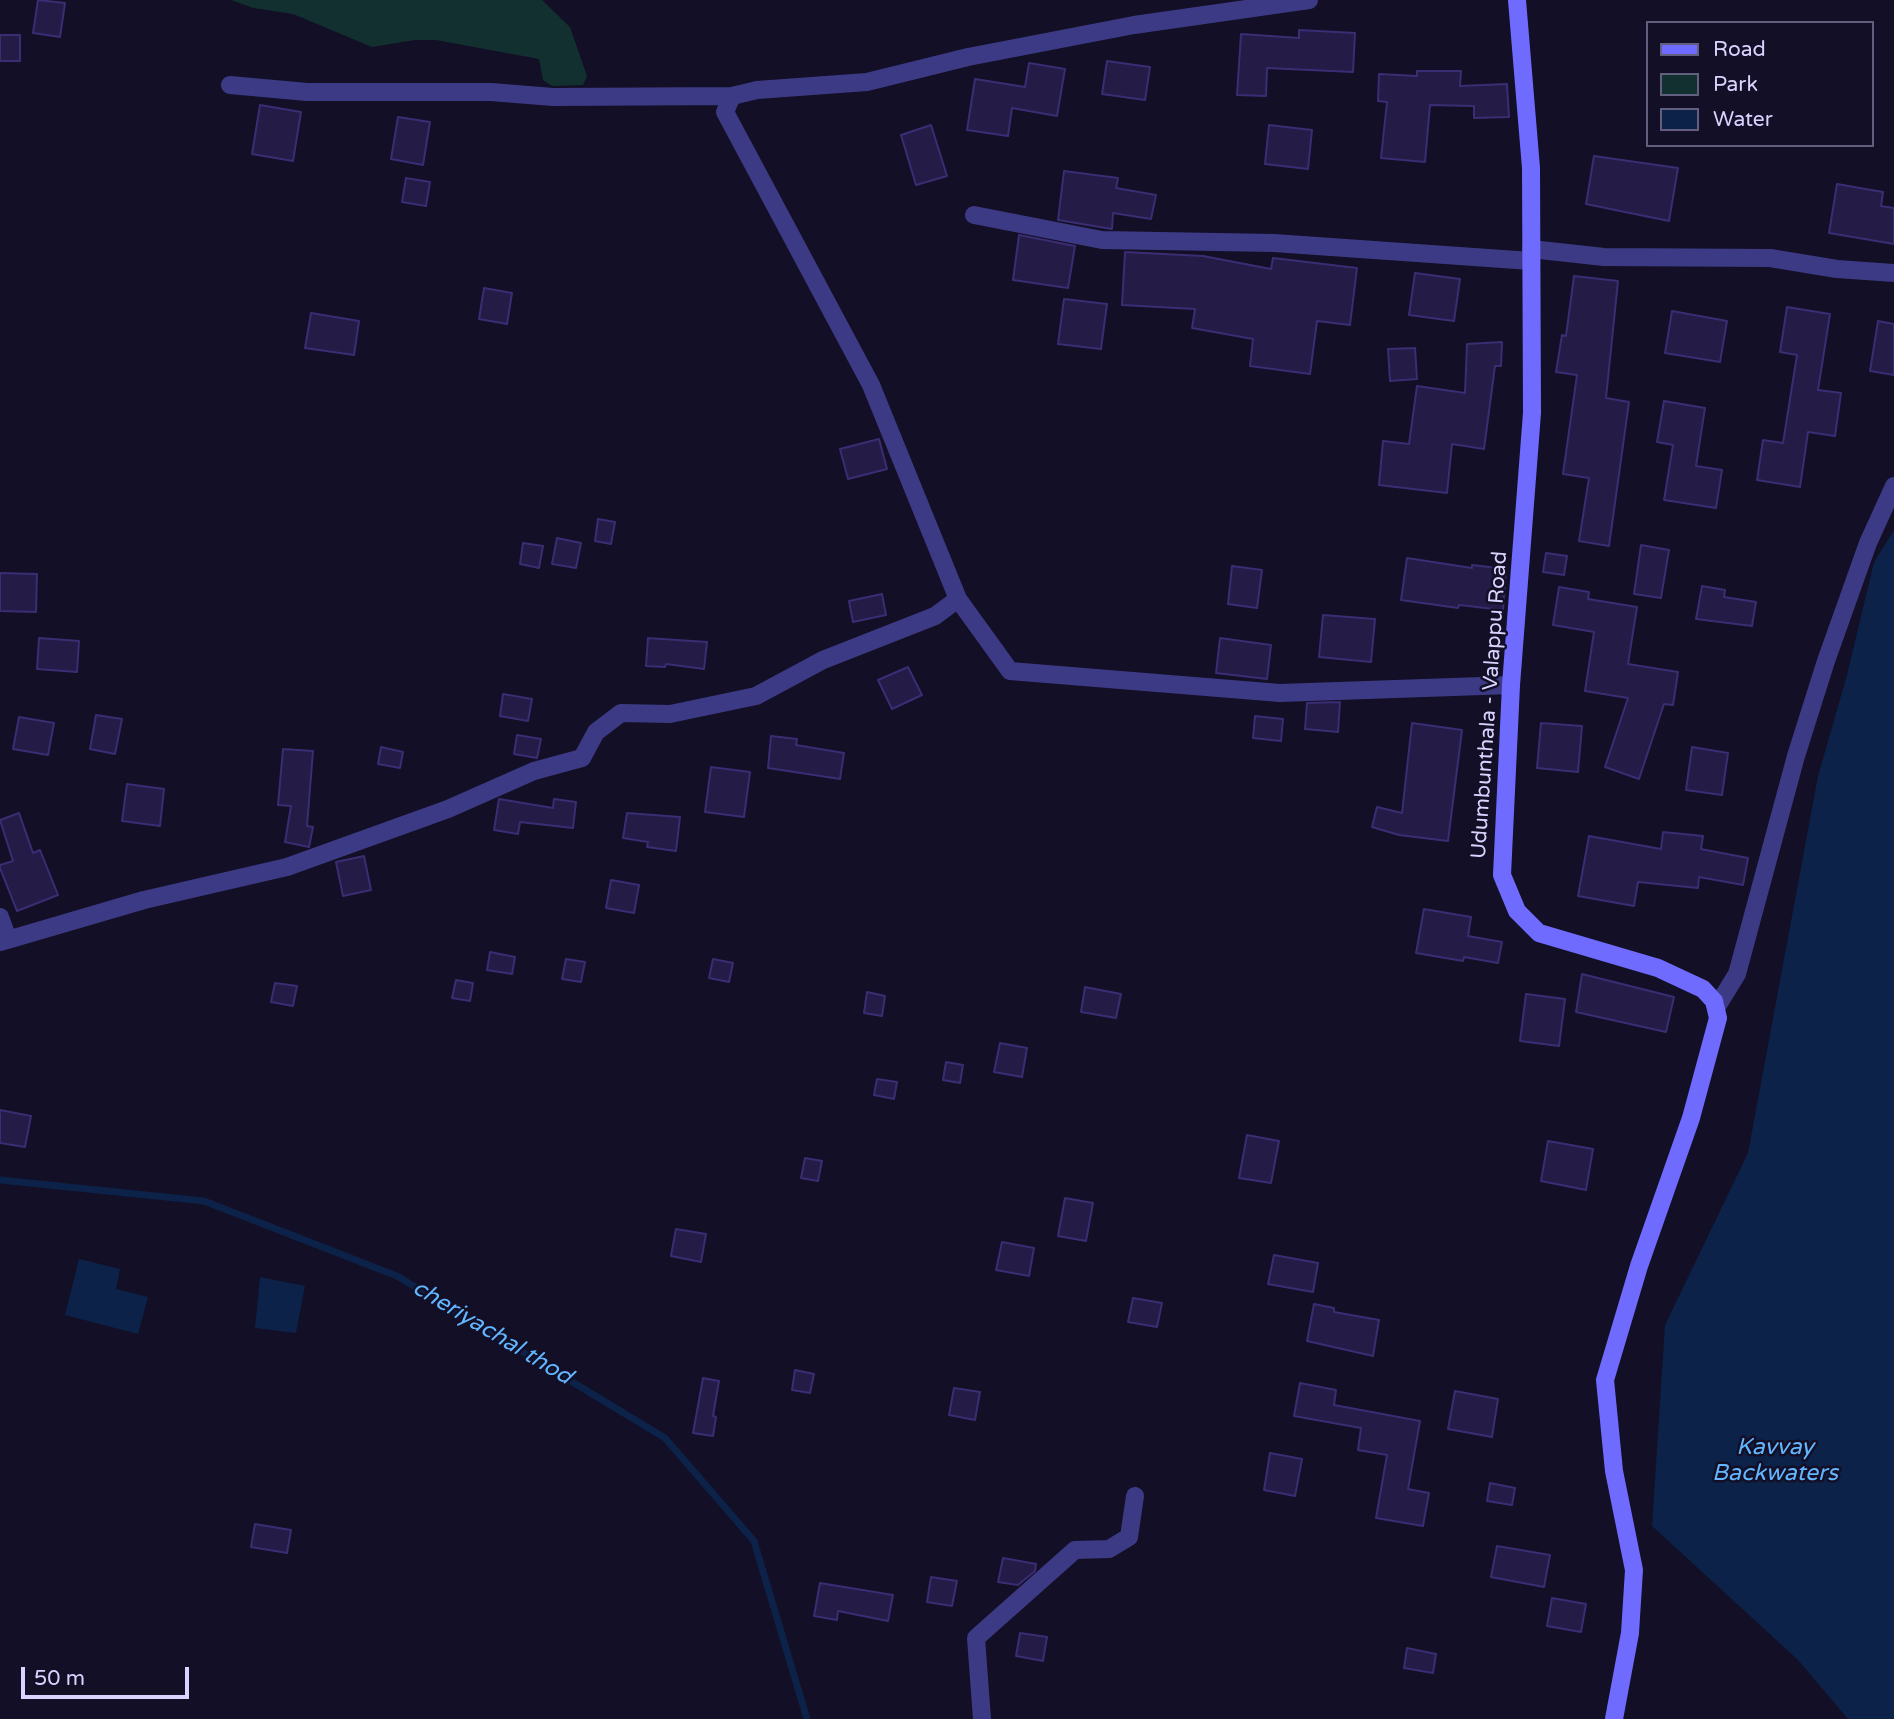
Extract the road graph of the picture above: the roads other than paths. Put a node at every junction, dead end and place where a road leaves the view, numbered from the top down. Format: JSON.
{"nodes":[{"id":1,"x":1310,"y":0,"type":"edge"},
{"id":2,"x":1517,"y":0,"type":"edge"},
{"id":3,"x":230,"y":85,"type":"dead end"},
{"id":4,"x":733,"y":96,"type":"junction"},
{"id":5,"x":974,"y":215,"type":"dead end"},
{"id":6,"x":1531,"y":255,"type":"junction"},
{"id":7,"x":1894,"y":273,"type":"edge"},
{"id":8,"x":1894,"y":486,"type":"edge"},
{"id":9,"x":958,"y":599,"type":"junction"},
{"id":10,"x":1511,"y":685,"type":"junction"},
{"id":11,"x":0,"y":917,"type":"edge"},
{"id":12,"x":4,"y":941,"type":"edge"},
{"id":13,"x":1716,"y":1008,"type":"junction"},
{"id":14,"x":1135,"y":1496,"type":"dead end"},
{"id":15,"x":982,"y":1719,"type":"edge"},
{"id":16,"x":1614,"y":1719,"type":"edge"}],
"edges":[{"from":1,"to":4,"type":"street"},
{"from":2,"to":6,"type":"main road","name":"Udumbunthala - Valappu Road"},
{"from":3,"to":4,"type":"street"},
{"from":4,"to":9,"type":"street"},
{"from":5,"to":6,"type":"street"},
{"from":6,"to":7,"type":"street"},
{"from":6,"to":10,"type":"main road","name":"Udumbunthala - Valappu Road"},
{"from":8,"to":13,"type":"street"},
{"from":9,"to":10,"type":"street"},
{"from":9,"to":12,"type":"street"},
{"from":10,"to":13,"type":"main road","name":"Udumbunthala - Valappu Road"},
{"from":11,"to":12,"type":"street"},
{"from":13,"to":16,"type":"main road"},
{"from":14,"to":15,"type":"street"}]}
